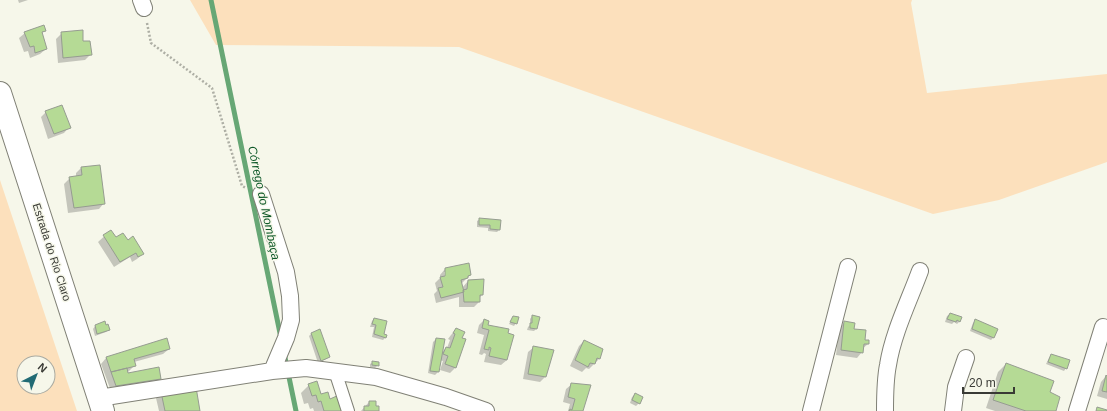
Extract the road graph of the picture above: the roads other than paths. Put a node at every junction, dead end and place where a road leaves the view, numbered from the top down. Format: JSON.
{"nodes":[{"id":1,"x":0,"y":93,"type":"edge"},
{"id":2,"x":261,"y":194,"type":"road end"},
{"id":3,"x":848,"y":266,"type":"dead end"},
{"id":4,"x":920,"y":271,"type":"dead end"},
{"id":5,"x":1103,"y":327,"type":"dead end"},
{"id":6,"x":966,"y":358,"type":"dead end"},
{"id":7,"x":272,"y":371,"type":"junction"},
{"id":8,"x":335,"y":371,"type":"junction"},
{"id":9,"x":101,"y":405,"type":"edge"},
{"id":10,"x":348,"y":411,"type":"edge"},
{"id":11,"x":486,"y":411,"type":"edge"},
{"id":12,"x":811,"y":411,"type":"edge"},
{"id":13,"x":885,"y":411,"type":"edge"},
{"id":14,"x":953,"y":411,"type":"edge"},
{"id":15,"x":1077,"y":411,"type":"edge"}],
"edges":[{"from":1,"to":9,"type":"main road","name":"Estrada do Rio Claro"},
{"from":2,"to":7,"type":"street"},
{"from":3,"to":12,"type":"street"},
{"from":4,"to":13,"type":"street"},
{"from":5,"to":15,"type":"street"},
{"from":6,"to":14,"type":"street"},
{"from":7,"to":8,"type":"street"},
{"from":7,"to":9,"type":"street"},
{"from":8,"to":10,"type":"street"},
{"from":8,"to":11,"type":"street"}]}
